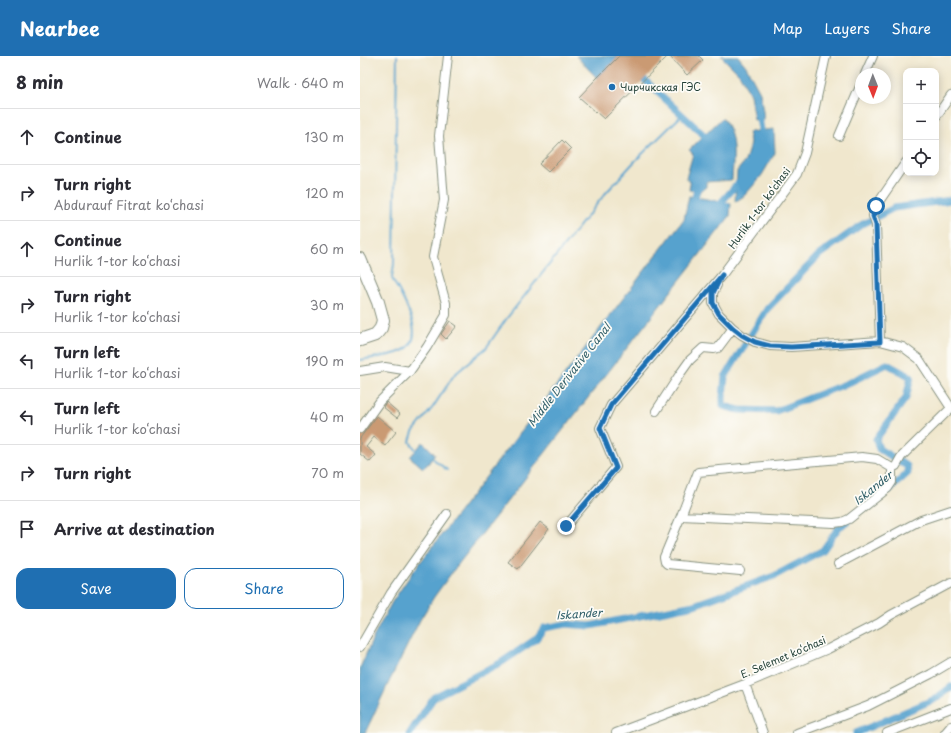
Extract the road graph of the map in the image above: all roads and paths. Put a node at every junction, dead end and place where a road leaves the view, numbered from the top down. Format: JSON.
{"nodes":[{"id":1,"x":448,"y":56,"type":"edge"},
{"id":2,"x":826,"y":56,"type":"edge"},
{"id":3,"x":873,"y":56,"type":"edge"},
{"id":4,"x":868,"y":68,"type":"edge"},
{"id":5,"x":951,"y":95,"type":"edge"},
{"id":6,"x":855,"y":98,"type":"edge"},
{"id":7,"x":939,"y":113,"type":"edge"},
{"id":8,"x":839,"y":136,"type":"dead end"},
{"id":9,"x":903,"y":166,"type":"edge"},
{"id":10,"x":360,"y":259,"type":"edge"},
{"id":11,"x":722,"y":275,"type":"junction"},
{"id":12,"x":733,"y":328,"type":"junction"},
{"id":13,"x":360,"y":340,"type":"edge"},
{"id":14,"x":880,"y":342,"type":"junction"},
{"id":15,"x":410,"y":371,"type":"junction"},
{"id":16,"x":360,"y":372,"type":"edge"},
{"id":17,"x":951,"y":408,"type":"edge"},
{"id":18,"x":656,"y":411,"type":"dead end"},
{"id":19,"x":360,"y":428,"type":"edge"},
{"id":20,"x":894,"y":467,"type":"junction"},
{"id":21,"x":951,"y":510,"type":"edge"},
{"id":22,"x":447,"y":514,"type":"dead end"},
{"id":23,"x":681,"y":516,"type":"junction"},
{"id":24,"x":566,"y":526,"type":"dead end"},
{"id":25,"x":838,"y":564,"type":"dead end"},
{"id":26,"x":740,"y":571,"type":"dead end"},
{"id":27,"x":951,"y":583,"type":"edge"},
{"id":28,"x":360,"y":647,"type":"edge"},
{"id":29,"x":951,"y":662,"type":"edge"},
{"id":30,"x":745,"y":684,"type":"junction"},
{"id":31,"x":951,"y":708,"type":"edge"},
{"id":32,"x":951,"y":726,"type":"edge"},
{"id":33,"x":616,"y":733,"type":"edge"},
{"id":34,"x":762,"y":733,"type":"edge"},
{"id":35,"x":797,"y":733,"type":"edge"},
{"id":36,"x":887,"y":733,"type":"edge"},
{"id":37,"x":945,"y":733,"type":"edge"}],
"edges":[{"from":1,"to":15,"type":"street"},
{"from":2,"to":11,"type":"street","name":"Hurlik 1-tor ko‘chasi"},
{"from":3,"to":4,"type":"street"},
{"from":5,"to":7,"type":"street"},
{"from":6,"to":8,"type":"street"},
{"from":9,"to":14,"type":"street"},
{"from":10,"to":13,"type":"street"},
{"from":11,"to":12,"type":"street","name":"Hurlik 1-tor ko‘chasi"},
{"from":11,"to":24,"type":"street","name":"Hurlik 1-tor ko‘chasi"},
{"from":12,"to":14,"type":"street","name":"Hurlik 1-tor ko‘chasi"},
{"from":12,"to":18,"type":"street"},
{"from":14,"to":17,"type":"street","name":"Hurlik 1-tor ko‘chasi"},
{"from":15,"to":16,"type":"street"},
{"from":15,"to":19,"type":"street"},
{"from":17,"to":20,"type":"street"},
{"from":20,"to":23,"type":"street"},
{"from":20,"to":23,"type":"street"},
{"from":21,"to":25,"type":"street"},
{"from":22,"to":28,"type":"street"},
{"from":23,"to":26,"type":"street"},
{"from":27,"to":30,"type":"street","name":"E. Selemet ko‘chasi"},
{"from":29,"to":35,"type":"street"},
{"from":30,"to":33,"type":"street","name":"E. Selemet ko‘chasi"},
{"from":30,"to":34,"type":"street"},
{"from":31,"to":36,"type":"street"},
{"from":32,"to":37,"type":"street"}]}
